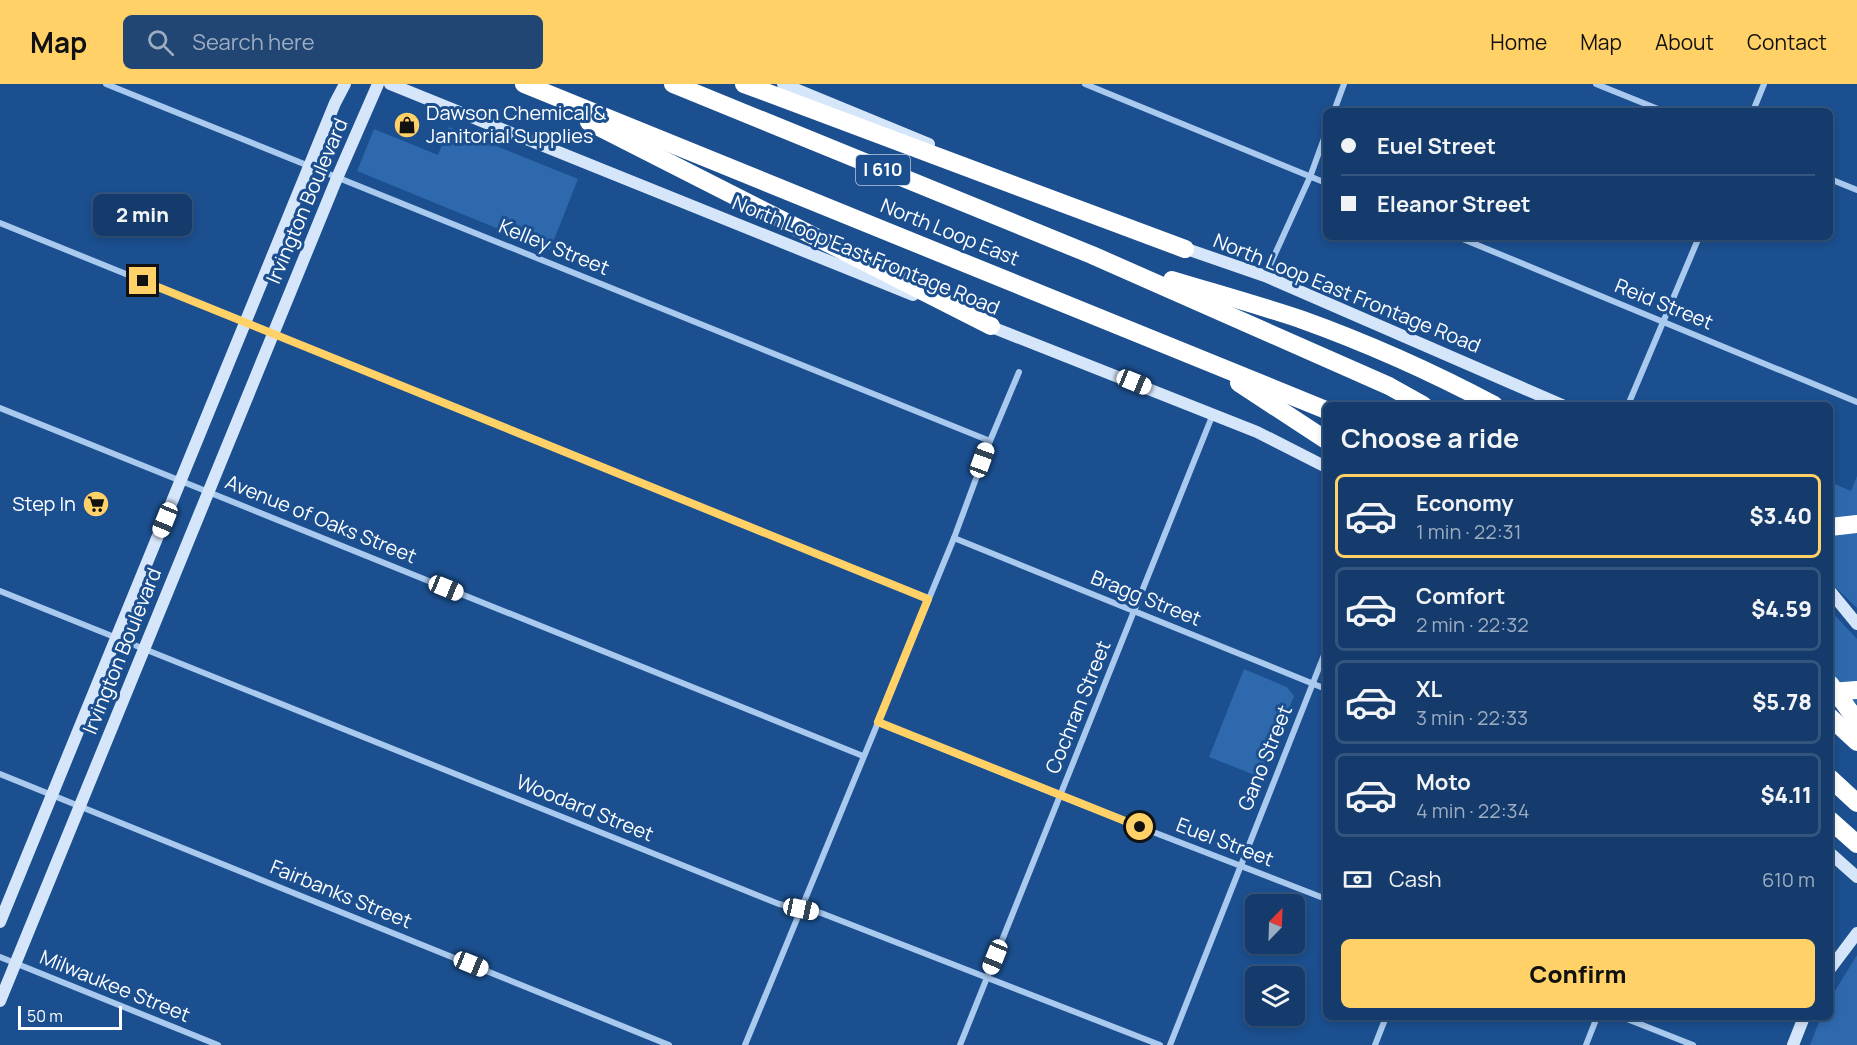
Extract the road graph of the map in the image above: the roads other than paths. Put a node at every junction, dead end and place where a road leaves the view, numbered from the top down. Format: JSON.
{"nodes":[{"id":1,"x":106,"y":84,"type":"edge"},
{"id":2,"x":345,"y":84,"type":"edge"},
{"id":3,"x":378,"y":84,"type":"edge"},
{"id":4,"x":390,"y":84,"type":"edge"},
{"id":5,"x":418,"y":84,"type":"edge"},
{"id":6,"x":515,"y":84,"type":"edge"},
{"id":7,"x":524,"y":84,"type":"edge"},
{"id":8,"x":673,"y":84,"type":"edge"},
{"id":9,"x":744,"y":84,"type":"edge"},
{"id":10,"x":783,"y":84,"type":"edge"},
{"id":11,"x":1085,"y":84,"type":"edge"},
{"id":12,"x":1344,"y":84,"type":"edge"},
{"id":13,"x":1596,"y":84,"type":"edge"},
{"id":14,"x":1764,"y":84,"type":"edge"},
{"id":15,"x":438,"y":104,"type":"junction"},
{"id":16,"x":1335,"y":108,"type":"edge"},
{"id":17,"x":1656,"y":108,"type":"edge"},
{"id":18,"x":1754,"y":108,"type":"edge"},
{"id":19,"x":1323,"y":140,"type":"edge"},
{"id":20,"x":310,"y":167,"type":"junction"},
{"id":21,"x":1310,"y":177,"type":"junction"},
{"id":22,"x":337,"y":178,"type":"junction"},
{"id":23,"x":1833,"y":180,"type":"edge"},
{"id":24,"x":1323,"y":182,"type":"edge"},
{"id":25,"x":1857,"y":190,"type":"edge"},
{"id":26,"x":0,"y":223,"type":"edge"},
{"id":27,"x":1465,"y":240,"type":"edge"},
{"id":28,"x":1698,"y":240,"type":"edge"},
{"id":29,"x":1185,"y":249,"type":"junction"},
{"id":30,"x":1092,"y":255,"type":"junction"},
{"id":31,"x":1265,"y":276,"type":"junction"},
{"id":32,"x":1663,"y":321,"type":"junction"},
{"id":33,"x":246,"y":322,"type":"junction"},
{"id":34,"x":991,"y":326,"type":"junction"},
{"id":35,"x":273,"y":334,"type":"junction"},
{"id":36,"x":1203,"y":359,"type":"junction"},
{"id":37,"x":1019,"y":372,"type":"dead end"},
{"id":38,"x":1418,"y":402,"type":"edge"},
{"id":39,"x":1488,"y":402,"type":"edge"},
{"id":40,"x":1555,"y":402,"type":"edge"},
{"id":41,"x":1629,"y":402,"type":"edge"},
{"id":42,"x":1857,"y":402,"type":"edge"},
{"id":43,"x":0,"y":408,"type":"edge"},
{"id":44,"x":1323,"y":409,"type":"edge"},
{"id":45,"x":1214,"y":414,"type":"junction"},
{"id":46,"x":1323,"y":438,"type":"edge"},
{"id":47,"x":990,"y":441,"type":"junction"},
{"id":48,"x":1323,"y":465,"type":"edge"},
{"id":49,"x":181,"y":481,"type":"junction"},
{"id":50,"x":209,"y":492,"type":"junction"},
{"id":51,"x":1857,"y":524,"type":"edge"},
{"id":52,"x":1833,"y":526,"type":"edge"},
{"id":53,"x":954,"y":538,"type":"junction"},
{"id":54,"x":0,"y":591,"type":"edge"},
{"id":55,"x":1833,"y":595,"type":"edge"},
{"id":56,"x":928,"y":599,"type":"junction"},
{"id":57,"x":1134,"y":611,"type":"junction"},
{"id":58,"x":1857,"y":624,"type":"edge"},
{"id":59,"x":117,"y":638,"type":"junction"},
{"id":60,"x":144,"y":648,"type":"junction"},
{"id":61,"x":1323,"y":657,"type":"edge"},
{"id":62,"x":1312,"y":684,"type":"junction"},
{"id":63,"x":1323,"y":688,"type":"edge"},
{"id":64,"x":1833,"y":688,"type":"edge"},
{"id":65,"x":1857,"y":690,"type":"edge"},
{"id":66,"x":1833,"y":693,"type":"edge"},
{"id":67,"x":1833,"y":720,"type":"edge"},
{"id":68,"x":1857,"y":721,"type":"edge"},
{"id":69,"x":878,"y":722,"type":"junction"},
{"id":70,"x":1857,"y":742,"type":"edge"},
{"id":71,"x":863,"y":756,"type":"junction"},
{"id":72,"x":0,"y":774,"type":"edge"},
{"id":73,"x":1833,"y":781,"type":"edge"},
{"id":74,"x":51,"y":795,"type":"junction"},
{"id":75,"x":1060,"y":796,"type":"junction"},
{"id":76,"x":1857,"y":803,"type":"edge"},
{"id":77,"x":80,"y":806,"type":"junction"},
{"id":78,"x":1833,"y":822,"type":"edge"},
{"id":79,"x":1854,"y":842,"type":"edge"},
{"id":80,"x":1834,"y":856,"type":"edge"},
{"id":81,"x":1857,"y":864,"type":"edge"},
{"id":82,"x":1240,"y":866,"type":"junction"},
{"id":83,"x":1857,"y":877,"type":"edge"},
{"id":84,"x":1323,"y":898,"type":"edge"},
{"id":85,"x":801,"y":909,"type":"junction"},
{"id":86,"x":0,"y":922,"type":"edge"},
{"id":87,"x":1857,"y":933,"type":"edge"},
{"id":88,"x":0,"y":957,"type":"edge"},
{"id":89,"x":15,"y":963,"type":"junction"},
{"id":90,"x":1833,"y":965,"type":"edge"},
{"id":91,"x":986,"y":977,"type":"junction"},
{"id":92,"x":0,"y":1001,"type":"edge"},
{"id":93,"x":1385,"y":1020,"type":"edge"},
{"id":94,"x":1596,"y":1020,"type":"edge"},
{"id":95,"x":1630,"y":1020,"type":"edge"},
{"id":96,"x":1803,"y":1020,"type":"edge"},
{"id":97,"x":218,"y":1045,"type":"edge"},
{"id":98,"x":669,"y":1045,"type":"edge"},
{"id":99,"x":745,"y":1045,"type":"edge"},
{"id":100,"x":960,"y":1045,"type":"edge"},
{"id":101,"x":1160,"y":1045,"type":"edge"},
{"id":102,"x":1170,"y":1045,"type":"edge"},
{"id":103,"x":1375,"y":1045,"type":"edge"},
{"id":104,"x":1586,"y":1045,"type":"edge"},
{"id":105,"x":1693,"y":1045,"type":"edge"},
{"id":106,"x":1793,"y":1045,"type":"edge"}],
"edges":[{"from":1,"to":20,"type":"street","name":"Kelley Street"},
{"from":2,"to":20,"type":"main road","name":"Irvington Boulevard"},
{"from":3,"to":22,"type":"main road","name":"Irvington Boulevard"},
{"from":4,"to":15,"type":"main road","name":"North Loop East Frontage Road"},
{"from":5,"to":15,"type":"main road"},
{"from":6,"to":34,"type":"highway"},
{"from":7,"to":36,"type":"highway","name":"North Loop East"},
{"from":8,"to":30,"type":"highway","name":"North Loop East","number":"I 610"},
{"from":9,"to":29,"type":"highway"},
{"from":10,"to":29,"type":"main road","name":"North Loop East Frontage Road"},
{"from":11,"to":21,"type":"street"},
{"from":12,"to":16,"type":"street"},
{"from":13,"to":17,"type":"street"},
{"from":14,"to":18,"type":"street"},
{"from":15,"to":34,"type":"main road","name":"North Loop East Frontage Road"},
{"from":19,"to":21,"type":"street"},
{"from":20,"to":22,"type":"street","name":"Kelley Street"},
{"from":20,"to":33,"type":"main road","name":"Irvington Boulevard"},
{"from":21,"to":24,"type":"street"},
{"from":21,"to":31,"type":"street"},
{"from":22,"to":35,"type":"main road","name":"Irvington Boulevard"},
{"from":22,"to":47,"type":"street","name":"Kelley Street"},
{"from":23,"to":25,"type":"street"},
{"from":26,"to":33,"type":"street"},
{"from":27,"to":32,"type":"street","name":"Reid Street"},
{"from":28,"to":32,"type":"street"},
{"from":29,"to":31,"type":"main road","name":"North Loop East Frontage Road"},
{"from":30,"to":38,"type":"highway","name":"North Loop East","number":"I 610"},
{"from":30,"to":39,"type":"highway"},
{"from":31,"to":40,"type":"main road","name":"North Loop East Frontage Road"},
{"from":32,"to":41,"type":"street"},
{"from":32,"to":42,"type":"street","name":"Reid Street"},
{"from":33,"to":35,"type":"street"},
{"from":33,"to":49,"type":"main road","name":"Irvington Boulevard"},
{"from":34,"to":45,"type":"main road","name":"North Loop East Frontage Road"},
{"from":35,"to":50,"type":"main road","name":"Irvington Boulevard"},
{"from":35,"to":56,"type":"street"},
{"from":36,"to":44,"type":"highway","name":"North Loop East"},
{"from":36,"to":46,"type":"highway"},
{"from":37,"to":47,"type":"street"},
{"from":43,"to":49,"type":"street","name":"Avenue of Oaks Street"},
{"from":45,"to":48,"type":"main road","name":"North Loop East Frontage Road"},
{"from":45,"to":57,"type":"street","name":"Cochran Street"},
{"from":47,"to":53,"type":"street"},
{"from":49,"to":50,"type":"street","name":"Avenue of Oaks Street"},
{"from":49,"to":59,"type":"main road","name":"Irvington Boulevard"},
{"from":50,"to":60,"type":"main road","name":"Irvington Boulevard"},
{"from":50,"to":71,"type":"street","name":"Avenue of Oaks Street"},
{"from":51,"to":52,"type":"highway"},
{"from":53,"to":56,"type":"street"},
{"from":53,"to":57,"type":"street","name":"Bragg Street"},
{"from":54,"to":59,"type":"street","name":"Woodard Street"},
{"from":55,"to":58,"type":"main road"},
{"from":56,"to":69,"type":"street"},
{"from":57,"to":62,"type":"street","name":"Bragg Street"},
{"from":57,"to":75,"type":"street","name":"Cochran Street"},
{"from":59,"to":60,"type":"street","name":"Woodard Street"},
{"from":59,"to":74,"type":"main road","name":"Irvington Boulevard"},
{"from":60,"to":77,"type":"main road","name":"Irvington Boulevard"},
{"from":60,"to":85,"type":"street","name":"Woodard Street"},
{"from":61,"to":62,"type":"street","name":"Gano Street"},
{"from":62,"to":63,"type":"street","name":"Bragg Street"},
{"from":62,"to":82,"type":"street","name":"Gano Street"},
{"from":64,"to":68,"type":"highway"},
{"from":65,"to":66,"type":"highway","bridge":true},
{"from":67,"to":70,"type":"highway"},
{"from":69,"to":71,"type":"street"},
{"from":69,"to":75,"type":"street","name":"Euel Street"},
{"from":71,"to":85,"type":"street"},
{"from":72,"to":74,"type":"street","name":"Fairbanks Street"},
{"from":73,"to":76,"type":"highway"},
{"from":74,"to":77,"type":"street","name":"Fairbanks Street"},
{"from":74,"to":86,"type":"main road","name":"Irvington Boulevard"},
{"from":75,"to":82,"type":"street","name":"Euel Street"},
{"from":75,"to":91,"type":"street","name":"Cochran Street"},
{"from":77,"to":89,"type":"main road","name":"Irvington Boulevard"},
{"from":77,"to":98,"type":"street","name":"Fairbanks Street"},
{"from":78,"to":79,"type":"highway"},
{"from":80,"to":81,"type":"main road"},
{"from":80,"to":83,"type":"main road"},
{"from":82,"to":84,"type":"street","name":"Euel Street"},
{"from":82,"to":102,"type":"street","name":"Gano Street"},
{"from":85,"to":91,"type":"street","name":"Woodard Street"},
{"from":85,"to":99,"type":"street"},
{"from":87,"to":90,"type":"main road"},
{"from":88,"to":89,"type":"street","name":"Milwaukee Street"},
{"from":89,"to":92,"type":"main road","name":"Irvington Boulevard"},
{"from":89,"to":97,"type":"street","name":"Milwaukee Street"},
{"from":91,"to":100,"type":"street","name":"Cochran Street"},
{"from":91,"to":101,"type":"street","name":"Woodard Street"},
{"from":93,"to":103,"type":"street"},
{"from":94,"to":104,"type":"street"},
{"from":95,"to":105,"type":"street"},
{"from":96,"to":106,"type":"main road"}]}
